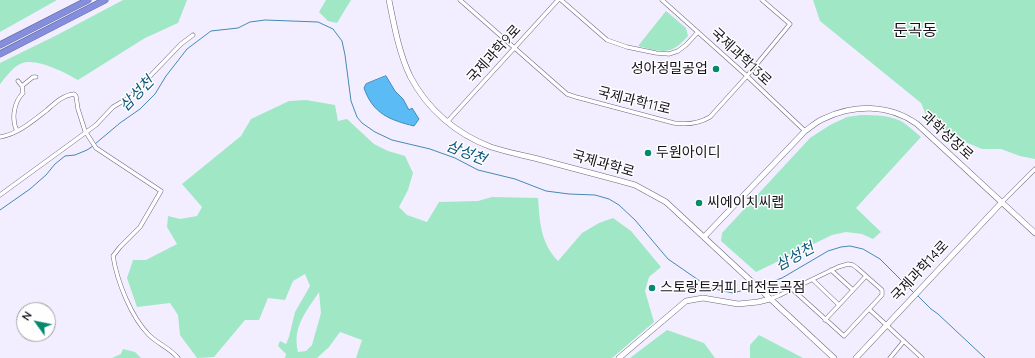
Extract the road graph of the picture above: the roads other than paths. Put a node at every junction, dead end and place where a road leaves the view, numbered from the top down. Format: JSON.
{"nodes":[{"id":1,"x":88,"y":0,"type":"edge"},
{"id":2,"x":105,"y":0,"type":"edge"},
{"id":3,"x":389,"y":0,"type":"edge"},
{"id":4,"x":460,"y":0,"type":"edge"},
{"id":5,"x":558,"y":0,"type":"edge"},
{"id":6,"x":561,"y":0,"type":"edge"},
{"id":7,"x":662,"y":0,"type":"edge"},
{"id":8,"x":762,"y":0,"type":"edge"},
{"id":9,"x":698,"y":32,"type":"junction"},
{"id":10,"x":193,"y":35,"type":"dead end"},
{"id":11,"x":0,"y":45,"type":"edge"},
{"id":12,"x":514,"y":48,"type":"junction"},
{"id":13,"x":0,"y":54,"type":"edge"},
{"id":14,"x":747,"y":76,"type":"junction"},
{"id":15,"x":36,"y":77,"type":"dead end"},
{"id":16,"x":18,"y":81,"type":"dead end"},
{"id":17,"x":22,"y":86,"type":"junction"},
{"id":18,"x":447,"y":122,"type":"junction"},
{"id":19,"x":17,"y":131,"type":"junction"},
{"id":20,"x":805,"y":131,"type":"junction"},
{"id":21,"x":87,"y":135,"type":"junction"},
{"id":22,"x":0,"y":136,"type":"edge"},
{"id":23,"x":1035,"y":169,"type":"edge"},
{"id":24,"x":0,"y":194,"type":"edge"},
{"id":25,"x":1002,"y":202,"type":"junction"},
{"id":26,"x":1035,"y":233,"type":"edge"},
{"id":27,"x":704,"y":237,"type":"junction"},
{"id":28,"x":831,"y":270,"type":"junction"},
{"id":29,"x":866,"y":276,"type":"junction"},
{"id":30,"x":813,"y":280,"type":"junction"},
{"id":31,"x":792,"y":289,"type":"junction"},
{"id":32,"x":853,"y":290,"type":"junction"},
{"id":33,"x":770,"y":299,"type":"junction"},
{"id":34,"x":839,"y":305,"type":"junction"},
{"id":35,"x":869,"y":309,"type":"junction"},
{"id":36,"x":825,"y":320,"type":"junction"},
{"id":37,"x":886,"y":325,"type":"junction"},
{"id":38,"x":904,"y":340,"type":"junction"},
{"id":39,"x":178,"y":358,"type":"edge"},
{"id":40,"x":619,"y":358,"type":"edge"},
{"id":41,"x":834,"y":358,"type":"edge"},
{"id":42,"x":856,"y":358,"type":"edge"},
{"id":43,"x":890,"y":358,"type":"edge"},
{"id":44,"x":922,"y":358,"type":"edge"}],
"edges":[{"from":1,"to":11,"type":"highway"},
{"from":2,"to":13,"type":"highway"},
{"from":3,"to":18,"type":"street","name":"국제과학로"},
{"from":4,"to":12,"type":"street","name":"국제과학11로"},
{"from":5,"to":12,"type":"street","name":"국제과학9로"},
{"from":6,"to":9,"type":"street"},
{"from":7,"to":9,"type":"street","name":"국제과학13로"},
{"from":8,"to":14,"type":"street"},
{"from":9,"to":14,"type":"street","name":"국제과학13로"},
{"from":10,"to":21,"type":"street"},
{"from":12,"to":14,"type":"street","name":"국제과학11로"},
{"from":12,"to":18,"type":"street","name":"국제과학9로"},
{"from":14,"to":20,"type":"street","name":"국제과학13로"},
{"from":15,"to":17,"type":"street"},
{"from":16,"to":17,"type":"street"},
{"from":17,"to":19,"type":"street"},
{"from":18,"to":27,"type":"street","name":"국제과학로"},
{"from":19,"to":21,"type":"street"},
{"from":19,"to":22,"type":"street"},
{"from":20,"to":25,"type":"street","name":"과학성장로"},
{"from":20,"to":27,"type":"street","name":"과학성장로"},
{"from":21,"to":24,"type":"street"},
{"from":21,"to":39,"type":"street"},
{"from":23,"to":25,"type":"street"},
{"from":25,"to":26,"type":"street","name":"과학성장로"},
{"from":25,"to":37,"type":"street","name":"국제과학14로"},
{"from":27,"to":33,"type":"street","name":"국제과학로"},
{"from":28,"to":29,"type":"street"},
{"from":28,"to":30,"type":"street"},
{"from":28,"to":32,"type":"street"},
{"from":29,"to":32,"type":"street"},
{"from":29,"to":35,"type":"street"},
{"from":30,"to":31,"type":"street"},
{"from":30,"to":34,"type":"street"},
{"from":31,"to":33,"type":"street"},
{"from":31,"to":36,"type":"street"},
{"from":32,"to":34,"type":"street"},
{"from":33,"to":40,"type":"street"},
{"from":33,"to":41,"type":"street","name":"국제과학로"},
{"from":34,"to":36,"type":"street"},
{"from":35,"to":36,"type":"street"},
{"from":35,"to":37,"type":"street"},
{"from":37,"to":38,"type":"street"},
{"from":37,"to":42,"type":"street","name":"국제과학14로"},
{"from":38,"to":43,"type":"street"},
{"from":38,"to":44,"type":"street"}]}
